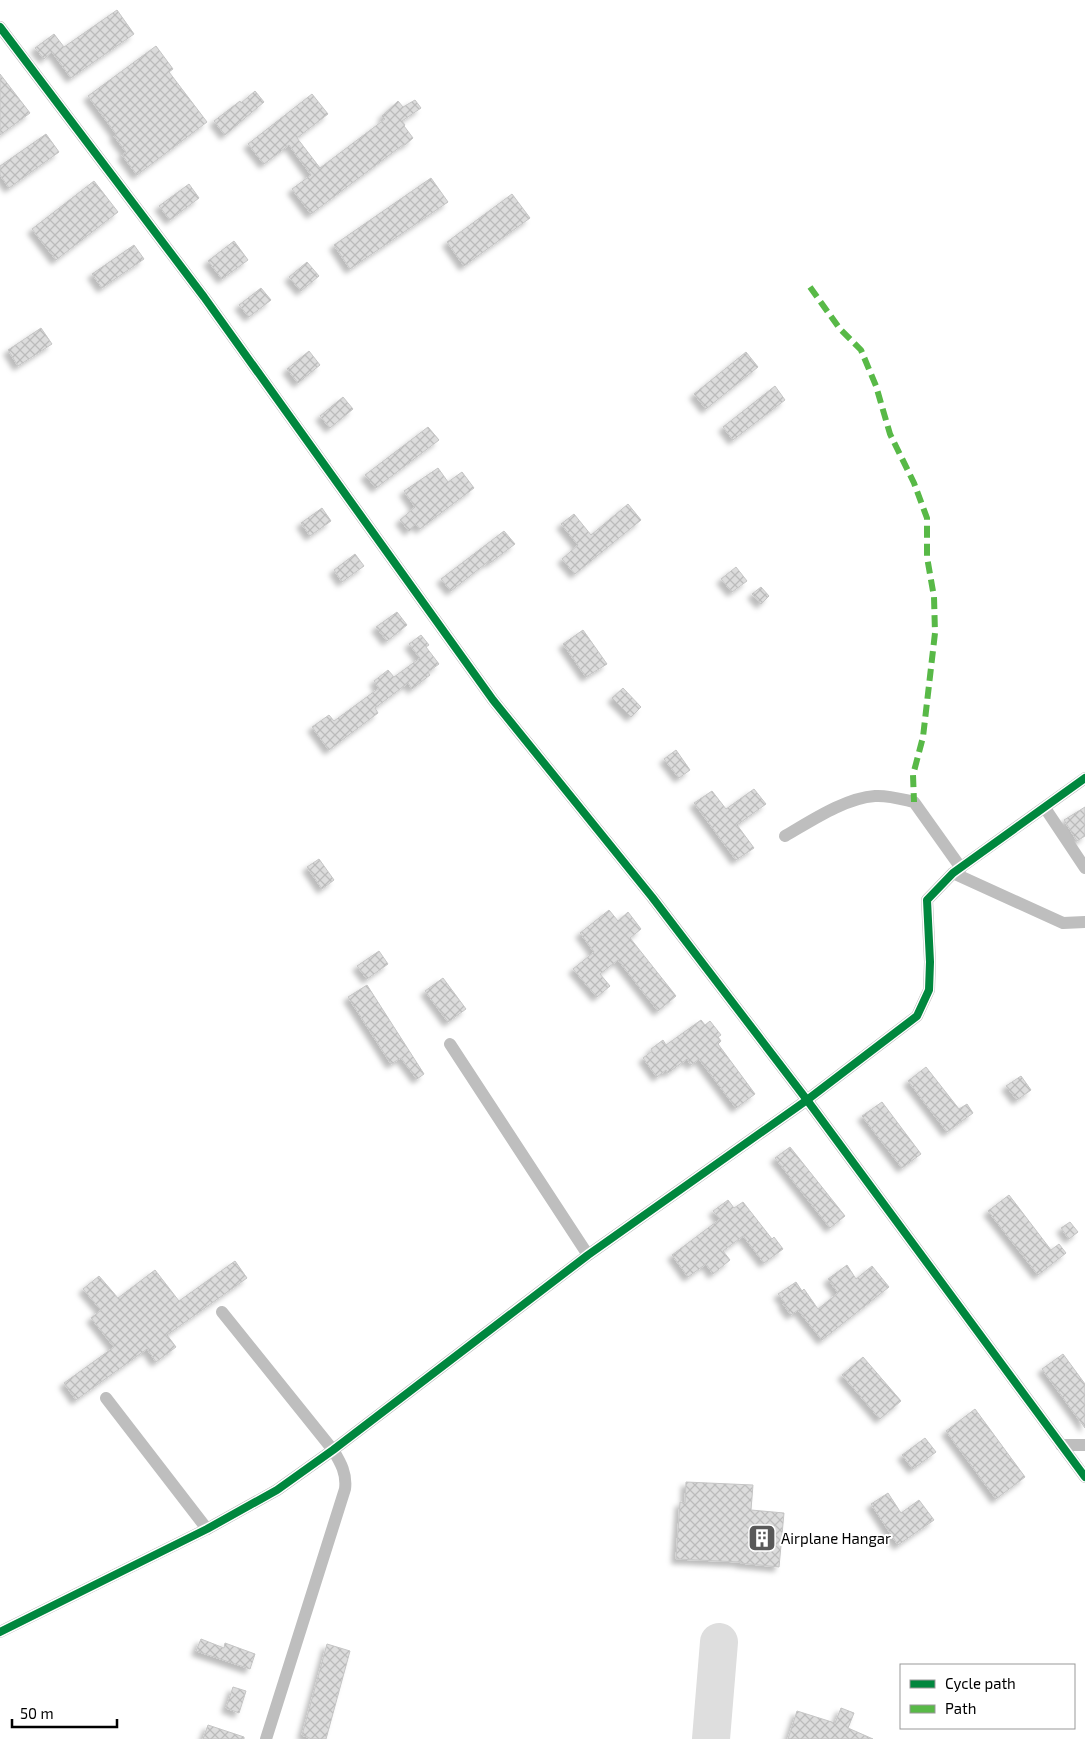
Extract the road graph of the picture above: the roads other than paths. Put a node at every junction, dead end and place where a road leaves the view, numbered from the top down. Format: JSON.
{"nodes":[{"id":1,"x":0,"y":27,"type":"edge"},
{"id":2,"x":1085,"y":778,"type":"edge"},
{"id":3,"x":1044,"y":808,"type":"junction"},
{"id":4,"x":785,"y":836,"type":"dead end"},
{"id":5,"x":1085,"y":868,"type":"edge"},
{"id":6,"x":957,"y":870,"type":"junction"},
{"id":7,"x":1085,"y":912,"type":"edge"},
{"id":8,"x":1085,"y":922,"type":"edge"},
{"id":9,"x":1063,"y":923,"type":"junction"},
{"id":10,"x":450,"y":1044,"type":"dead end"},
{"id":11,"x":807,"y":1100,"type":"junction"},
{"id":12,"x":588,"y":1255,"type":"junction"},
{"id":13,"x":222,"y":1312,"type":"dead end"},
{"id":14,"x":106,"y":1398,"type":"dead end"},
{"id":15,"x":1062,"y":1445,"type":"junction"},
{"id":16,"x":1085,"y":1445,"type":"edge"},
{"id":17,"x":333,"y":1450,"type":"junction"},
{"id":18,"x":1085,"y":1477,"type":"edge"},
{"id":19,"x":206,"y":1529,"type":"junction"},
{"id":20,"x":0,"y":1632,"type":"edge"},
{"id":21,"x":266,"y":1739,"type":"edge"}],
"edges":[{"from":1,"to":11,"type":"street"},
{"from":2,"to":3,"type":"street"},
{"from":3,"to":5,"type":"street"},
{"from":3,"to":6,"type":"street"},
{"from":4,"to":6,"type":"street"},
{"from":6,"to":9,"type":"street"},
{"from":6,"to":11,"type":"street"},
{"from":7,"to":9,"type":"street"},
{"from":8,"to":9,"type":"street"},
{"from":10,"to":12,"type":"street"},
{"from":11,"to":12,"type":"street"},
{"from":11,"to":15,"type":"street"},
{"from":12,"to":17,"type":"street"},
{"from":13,"to":17,"type":"street"},
{"from":14,"to":19,"type":"street"},
{"from":15,"to":16,"type":"street"},
{"from":15,"to":18,"type":"street"},
{"from":17,"to":19,"type":"street"},
{"from":17,"to":21,"type":"street"},
{"from":19,"to":20,"type":"street"}]}
